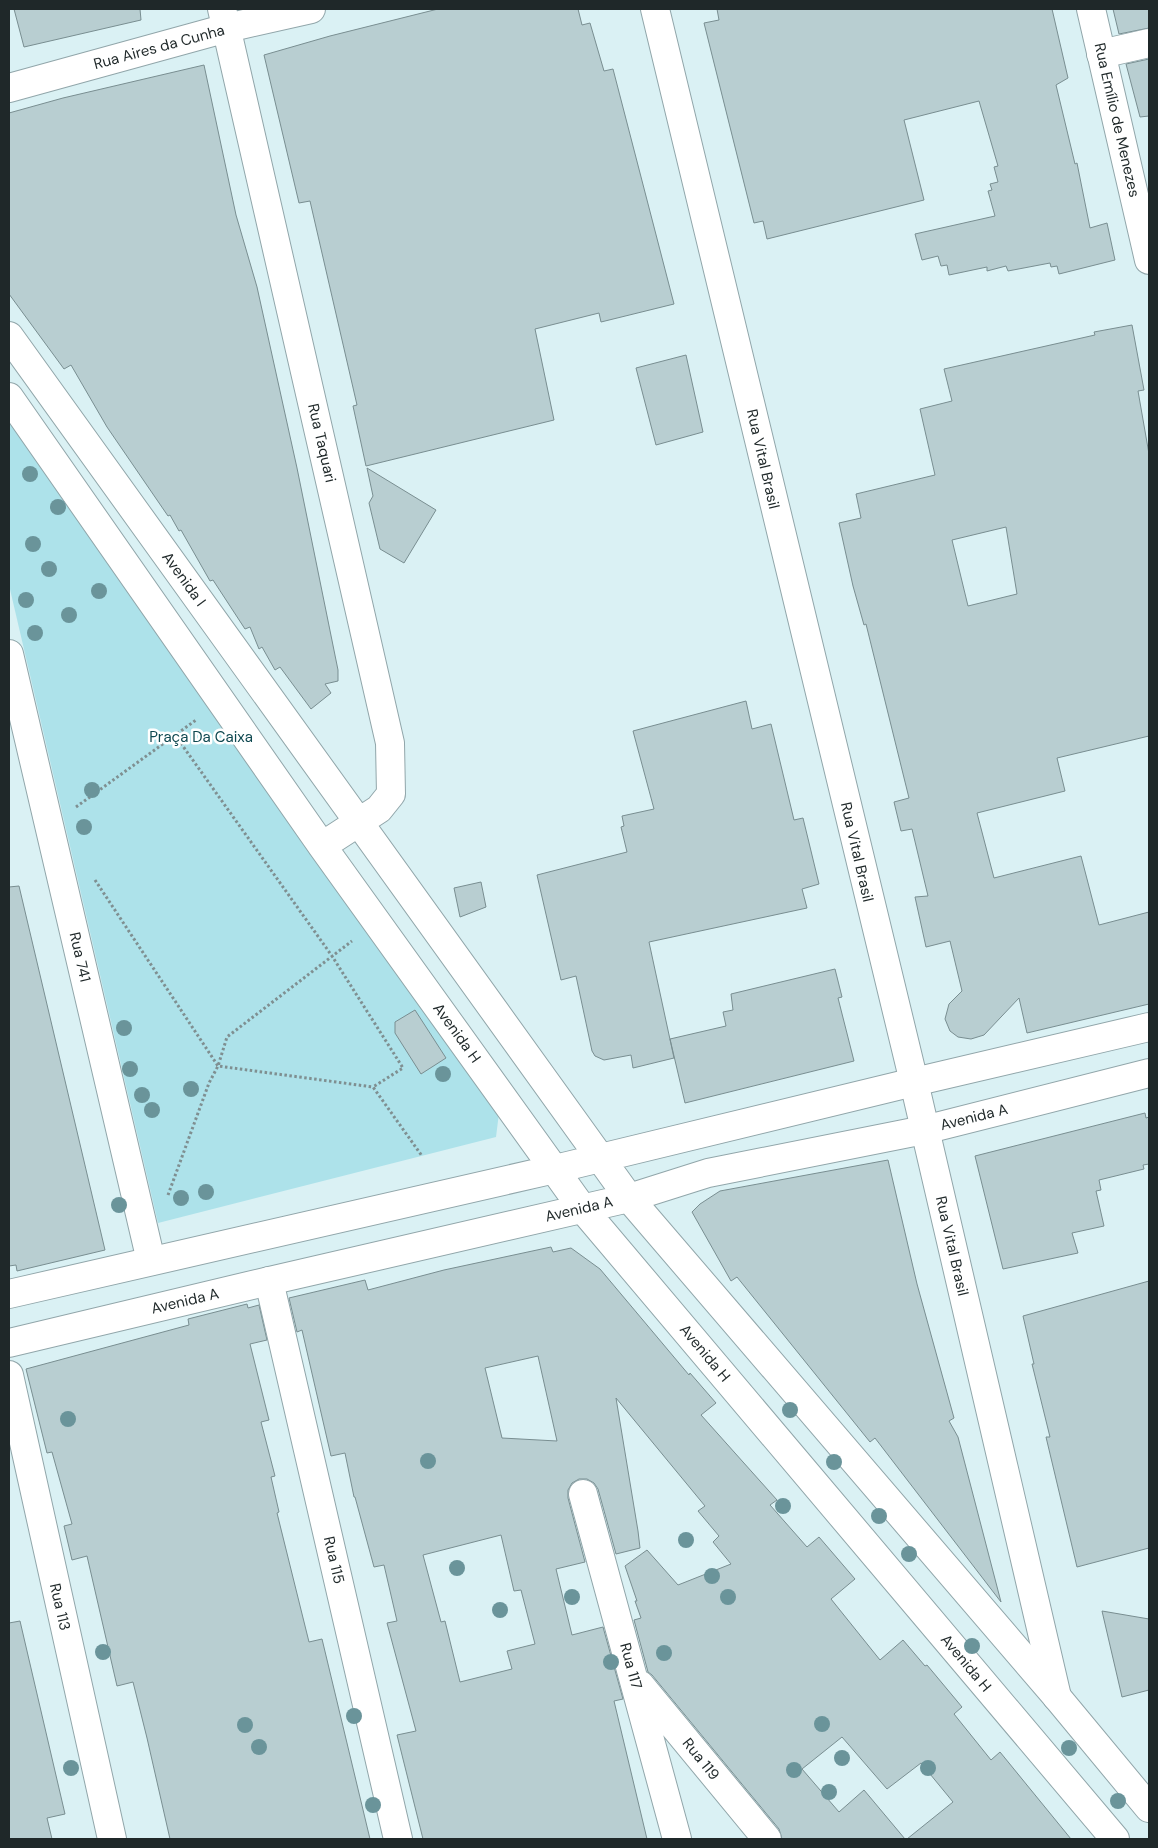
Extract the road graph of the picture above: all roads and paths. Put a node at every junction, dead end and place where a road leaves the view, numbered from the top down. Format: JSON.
{"nodes":[{"id":1,"x":311,"y":9,"type":"edge"},
{"id":2,"x":655,"y":9,"type":"edge"},
{"id":3,"x":1091,"y":9,"type":"edge"},
{"id":4,"x":225,"y":18,"type":"edge"},
{"id":5,"x":1149,"y":42,"type":"edge"},
{"id":6,"x":1101,"y":54,"type":"junction"},
{"id":7,"x":9,"y":88,"type":"edge"},
{"id":8,"x":1149,"y":260,"type":"edge"},
{"id":9,"x":9,"y":336,"type":"edge"},
{"id":10,"x":9,"y":397,"type":"edge"},
{"id":11,"x":9,"y":654,"type":"edge"},
{"id":12,"x":203,"y":715,"type":"dead end"},
{"id":13,"x":175,"y":735,"type":"junction"},
{"id":14,"x":358,"y":822,"type":"junction"},
{"id":15,"x":49,"y":827,"type":"junction"},
{"id":16,"x":322,"y":846,"type":"junction"},
{"id":17,"x":94,"y":879,"type":"dead end"},
{"id":18,"x":355,"y":938,"type":"dead end"},
{"id":19,"x":332,"y":956,"type":"junction"},
{"id":20,"x":1149,"y":1027,"type":"edge"},
{"id":21,"x":218,"y":1066,"type":"junction"},
{"id":22,"x":1149,"y":1073,"type":"edge"},
{"id":23,"x":914,"y":1082,"type":"junction"},
{"id":24,"x":372,"y":1087,"type":"junction"},
{"id":25,"x":924,"y":1130,"type":"junction"},
{"id":26,"x":422,"y":1156,"type":"dead end"},
{"id":27,"x":601,"y":1158,"type":"junction"},
{"id":28,"x":555,"y":1169,"type":"junction"},
{"id":29,"x":629,"y":1198,"type":"junction"},
{"id":30,"x":166,"y":1202,"type":"dead end"},
{"id":31,"x":582,"y":1208,"type":"junction"},
{"id":32,"x":151,"y":1260,"type":"junction"},
{"id":33,"x":269,"y":1280,"type":"junction"},
{"id":34,"x":9,"y":1294,"type":"edge"},
{"id":35,"x":9,"y":1343,"type":"edge"},
{"id":36,"x":9,"y":1375,"type":"edge"},
{"id":37,"x":583,"y":1494,"type":"dead end"},
{"id":38,"x":634,"y":1678,"type":"junction"},
{"id":39,"x":1057,"y":1697,"type":"junction"},
{"id":40,"x":1149,"y":1808,"type":"edge"},
{"id":41,"x":112,"y":1839,"type":"edge"},
{"id":42,"x":398,"y":1839,"type":"edge"},
{"id":43,"x":677,"y":1839,"type":"edge"},
{"id":44,"x":767,"y":1839,"type":"edge"},
{"id":45,"x":1115,"y":1839,"type":"edge"}],
"edges":[{"from":1,"to":4,"type":"street","name":"Rua Aires da Cunha"},
{"from":2,"to":23,"type":"street","name":"Rua Vital Brasil"},
{"from":3,"to":6,"type":"street","name":"Rua Emílio de Menezes"},
{"from":4,"to":7,"type":"street","name":"Rua Aires da Cunha"},
{"from":4,"to":14,"type":"street","name":"Rua Taquari"},
{"from":5,"to":6,"type":"street"},
{"from":6,"to":8,"type":"street","name":"Rua Emílio de Menezes"},
{"from":9,"to":14,"type":"street","name":"Avenida I"},
{"from":10,"to":16,"type":"street"},
{"from":11,"to":15,"type":"street","name":"Rua 741"},
{"from":12,"to":13,"type":"path"},
{"from":13,"to":15,"type":"path"},
{"from":13,"to":19,"type":"path"},
{"from":14,"to":16,"type":"street","name":"Rua Taquari"},
{"from":14,"to":27,"type":"street"},
{"from":15,"to":32,"type":"street","name":"Rua 741"},
{"from":16,"to":28,"type":"street","name":"Avenida H"},
{"from":17,"to":21,"type":"path"},
{"from":18,"to":19,"type":"path"},
{"from":19,"to":21,"type":"path"},
{"from":19,"to":24,"type":"path"},
{"from":20,"to":23,"type":"street"},
{"from":21,"to":24,"type":"path"},
{"from":21,"to":30,"type":"path"},
{"from":22,"to":25,"type":"street","name":"Avenida A"},
{"from":23,"to":25,"type":"street","name":"Rua Vital Brasil"},
{"from":23,"to":27,"type":"street"},
{"from":24,"to":26,"type":"path"},
{"from":25,"to":29,"type":"street","name":"Avenida A"},
{"from":25,"to":39,"type":"street","name":"Rua Vital Brasil"},
{"from":27,"to":28,"type":"street"},
{"from":27,"to":29,"type":"street"},
{"from":28,"to":31,"type":"street","name":"Avenida H"},
{"from":28,"to":32,"type":"street"},
{"from":29,"to":31,"type":"street","name":"Avenida A"},
{"from":29,"to":39,"type":"street"},
{"from":31,"to":33,"type":"street","name":"Avenida A"},
{"from":31,"to":45,"type":"street","name":"Avenida H"},
{"from":32,"to":34,"type":"street"},
{"from":33,"to":35,"type":"street","name":"Avenida A"},
{"from":33,"to":42,"type":"street","name":"Rua 115"},
{"from":36,"to":41,"type":"street","name":"Rua 113"},
{"from":37,"to":38,"type":"street","name":"Rua 117"},
{"from":38,"to":43,"type":"street","name":"Rua 117"},
{"from":38,"to":44,"type":"street","name":"Rua 119"},
{"from":39,"to":40,"type":"street"}]}
